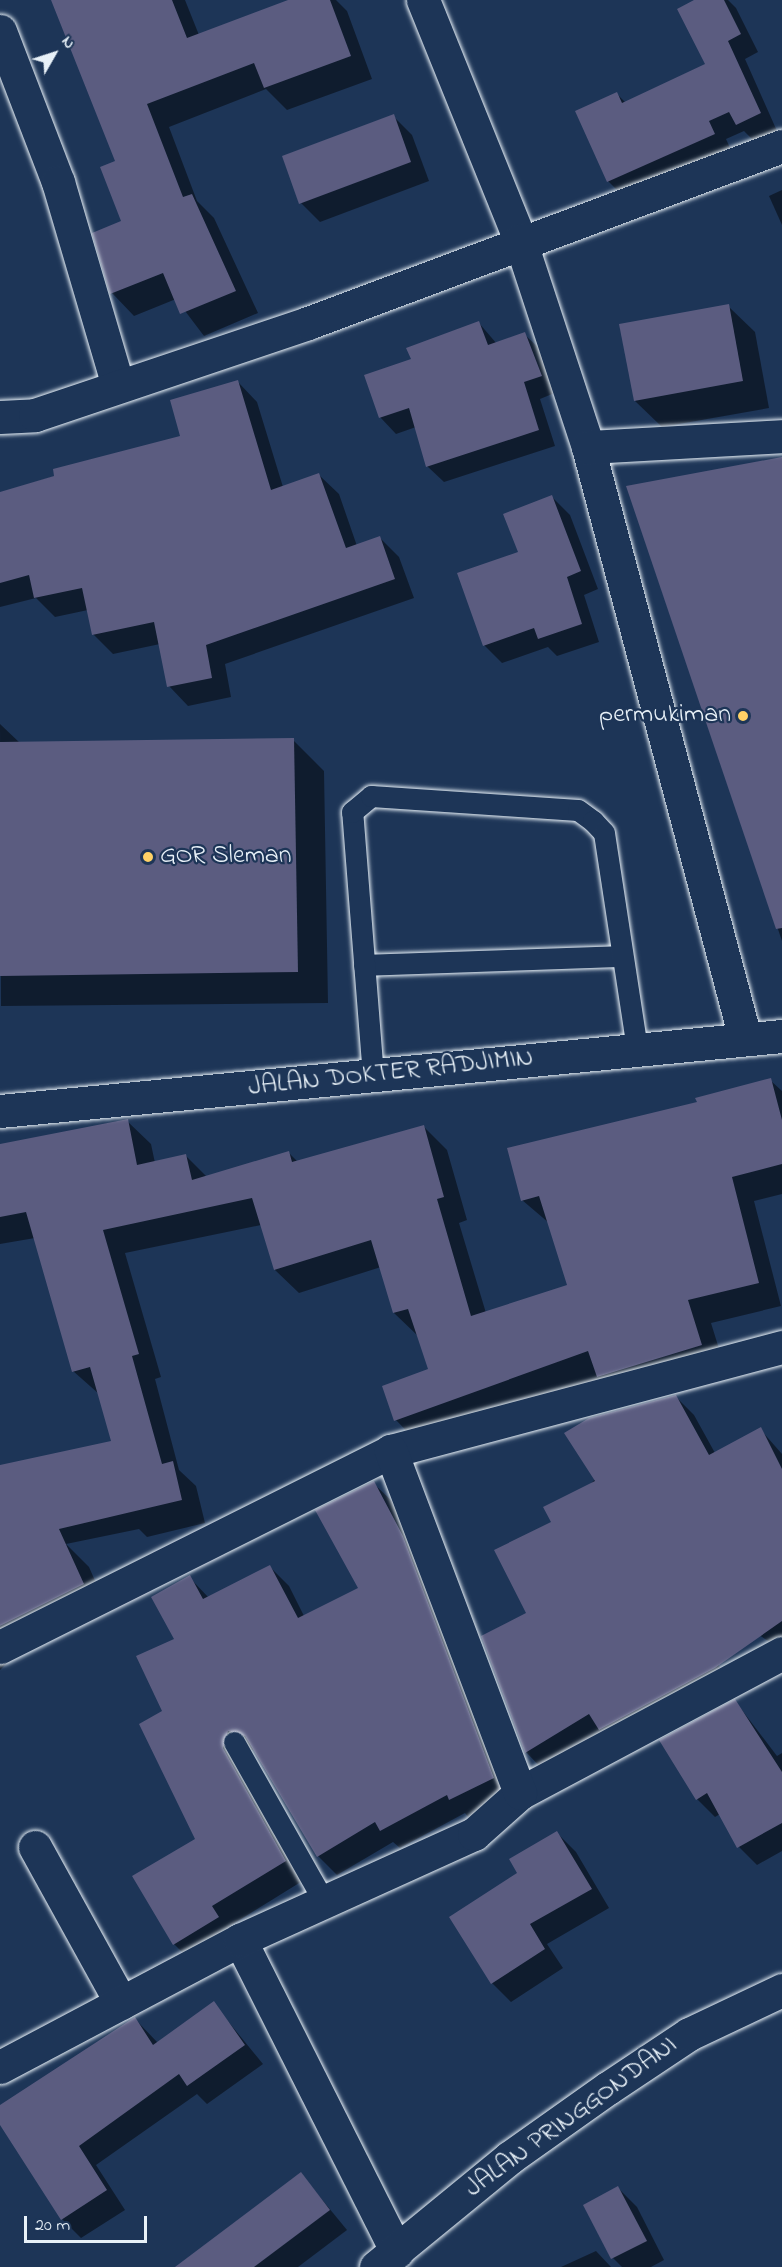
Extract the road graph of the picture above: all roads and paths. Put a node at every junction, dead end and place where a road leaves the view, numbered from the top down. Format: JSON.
{"nodes":[{"id":1,"x":423,"y":0,"type":"edge"},
{"id":2,"x":0,"y":30,"type":"edge"},
{"id":3,"x":782,"y":146,"type":"edge"},
{"id":4,"x":519,"y":240,"type":"junction"},
{"id":5,"x":118,"y":386,"type":"junction"},
{"id":6,"x":0,"y":417,"type":"edge"},
{"id":7,"x":782,"y":436,"type":"edge"},
{"id":8,"x":588,"y":447,"type":"junction"},
{"id":9,"x":622,"y":956,"type":"junction"},
{"id":10,"x":364,"y":965,"type":"junction"},
{"id":11,"x":745,"y":1038,"type":"junction"},
{"id":12,"x":781,"y":1039,"type":"edge"},
{"id":13,"x":637,"y":1049,"type":"junction"},
{"id":14,"x":373,"y":1076,"type":"junction"},
{"id":15,"x":0,"y":1111,"type":"edge"},
{"id":16,"x":782,"y":1347,"type":"edge"},
{"id":17,"x":391,"y":1451,"type":"junction"},
{"id":18,"x":0,"y":1647,"type":"edge"},
{"id":19,"x":782,"y":1653,"type":"edge"},
{"id":20,"x":234,"y":1742,"type":"dead end"},
{"id":21,"x":520,"y":1793,"type":"junction"},
{"id":22,"x":35,"y":1847,"type":"dead end"},
{"id":23,"x":324,"y":1902,"type":"junction"},
{"id":24,"x":240,"y":1940,"type":"junction"},
{"id":25,"x":782,"y":1990,"type":"edge"},
{"id":26,"x":121,"y":2003,"type":"junction"},
{"id":27,"x":0,"y":2067,"type":"edge"},
{"id":28,"x":387,"y":2259,"type":"edge"}],
"edges":[{"from":1,"to":4,"type":"street"},
{"from":2,"to":5,"type":"street"},
{"from":3,"to":4,"type":"street"},
{"from":4,"to":5,"type":"street"},
{"from":4,"to":8,"type":"street"},
{"from":5,"to":6,"type":"street"},
{"from":7,"to":8,"type":"street"},
{"from":8,"to":11,"type":"street"},
{"from":9,"to":10,"type":"lane"},
{"from":9,"to":10,"type":"lane"},
{"from":9,"to":13,"type":"lane"},
{"from":10,"to":14,"type":"lane"},
{"from":11,"to":12,"type":"street","name":"JALAN DOKTER RADJIMIN"},
{"from":11,"to":13,"type":"street","name":"JALAN DOKTER RADJIMIN"},
{"from":13,"to":14,"type":"street","name":"JALAN DOKTER RADJIMIN"},
{"from":14,"to":15,"type":"street","name":"JALAN DOKTER RADJIMIN"},
{"from":16,"to":17,"type":"street"},
{"from":17,"to":18,"type":"street"},
{"from":17,"to":21,"type":"street"},
{"from":19,"to":21,"type":"street"},
{"from":20,"to":23,"type":"lane"},
{"from":21,"to":23,"type":"street"},
{"from":22,"to":26,"type":"street"},
{"from":23,"to":24,"type":"street"},
{"from":24,"to":26,"type":"street"},
{"from":24,"to":28,"type":"street"},
{"from":25,"to":28,"type":"street","name":"JALAN PRINGGONDANI"},
{"from":26,"to":27,"type":"street"}]}
